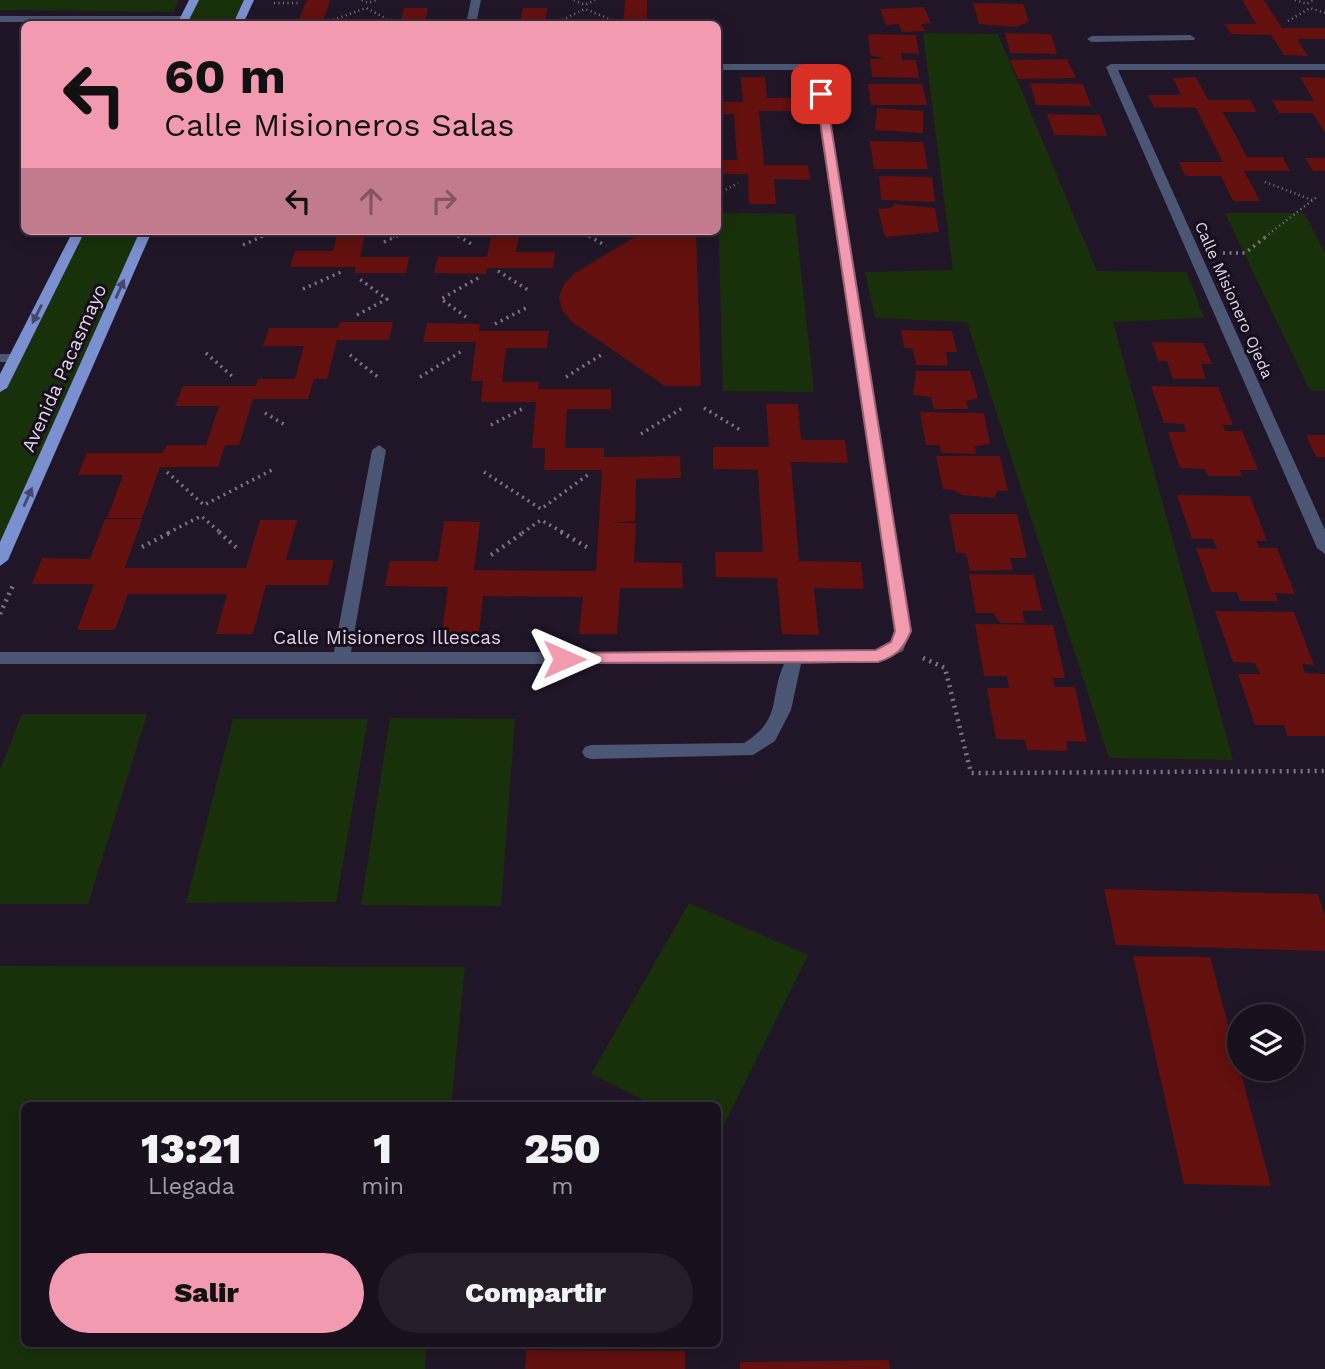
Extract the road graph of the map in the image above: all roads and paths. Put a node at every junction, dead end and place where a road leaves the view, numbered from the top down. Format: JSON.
{"nodes":[{"id":1,"x":194,"y":0,"type":"edge"},
{"id":2,"x":249,"y":0,"type":"edge"},
{"id":3,"x":362,"y":0,"type":"edge"},
{"id":4,"x":377,"y":0,"type":"edge"},
{"id":5,"x":477,"y":0,"type":"edge"},
{"id":6,"x":574,"y":0,"type":"edge"},
{"id":7,"x":595,"y":0,"type":"edge"},
{"id":8,"x":1295,"y":0,"type":"edge"},
{"id":9,"x":1313,"y":0,"type":"edge"},
{"id":10,"x":1325,"y":13,"type":"edge"},
{"id":11,"x":0,"y":19,"type":"edge"},
{"id":12,"x":387,"y":19,"type":"dead end"},
{"id":13,"x":333,"y":20,"type":"dead end"},
{"id":14,"x":122,"y":21,"type":"edge"},
{"id":15,"x":184,"y":21,"type":"edge"},
{"id":16,"x":239,"y":21,"type":"edge"},
{"id":17,"x":472,"y":21,"type":"edge"},
{"id":18,"x":560,"y":21,"type":"edge"},
{"id":19,"x":615,"y":21,"type":"edge"},
{"id":20,"x":1288,"y":21,"type":"dead end"},
{"id":21,"x":1191,"y":38,"type":"dead end"},
{"id":22,"x":1092,"y":39,"type":"dead end"},
{"id":23,"x":721,"y":67,"type":"edge"},
{"id":24,"x":1325,"y":67,"type":"edge"},
{"id":25,"x":1265,"y":181,"type":"dead end"},
{"id":26,"x":738,"y":183,"type":"dead end"},
{"id":27,"x":721,"y":192,"type":"edge"},
{"id":28,"x":1318,"y":196,"type":"dead end"},
{"id":29,"x":1312,"y":201,"type":"junction"},
{"id":30,"x":77,"y":235,"type":"edge"},
{"id":31,"x":144,"y":235,"type":"edge"},
{"id":32,"x":264,"y":235,"type":"edge"},
{"id":33,"x":398,"y":235,"type":"edge"},
{"id":34,"x":457,"y":235,"type":"edge"},
{"id":35,"x":588,"y":235,"type":"edge"},
{"id":36,"x":384,"y":242,"type":"dead end"},
{"id":37,"x":243,"y":245,"type":"dead end"},
{"id":38,"x":473,"y":245,"type":"dead end"},
{"id":39,"x":606,"y":246,"type":"dead end"},
{"id":40,"x":1217,"y":253,"type":"dead end"},
{"id":41,"x":498,"y":271,"type":"dead end"},
{"id":42,"x":341,"y":272,"type":"dead end"},
{"id":43,"x":358,"y":278,"type":"dead end"},
{"id":44,"x":478,"y":278,"type":"dead end"},
{"id":45,"x":303,"y":289,"type":"dead end"},
{"id":46,"x":528,"y":290,"type":"dead end"},
{"id":47,"x":526,"y":308,"type":"dead end"},
{"id":48,"x":357,"y":315,"type":"dead end"},
{"id":49,"x":466,"y":317,"type":"dead end"},
{"id":50,"x":495,"y":324,"type":"dead end"},
{"id":51,"x":462,"y":351,"type":"dead end"},
{"id":52,"x":206,"y":353,"type":"dead end"},
{"id":53,"x":350,"y":355,"type":"dead end"},
{"id":54,"x":601,"y":355,"type":"dead end"},
{"id":55,"x":7,"y":358,"type":"edge"},
{"id":56,"x":378,"y":377,"type":"dead end"},
{"id":57,"x":420,"y":377,"type":"dead end"},
{"id":58,"x":566,"y":377,"type":"dead end"},
{"id":59,"x":234,"y":378,"type":"dead end"},
{"id":60,"x":0,"y":388,"type":"edge"},
{"id":61,"x":684,"y":407,"type":"dead end"},
{"id":62,"x":704,"y":408,"type":"dead end"},
{"id":63,"x":522,"y":409,"type":"dead end"},
{"id":64,"x":265,"y":412,"type":"dead end"},
{"id":65,"x":285,"y":425,"type":"dead end"},
{"id":66,"x":491,"y":425,"type":"dead end"},
{"id":67,"x":742,"y":431,"type":"dead end"},
{"id":68,"x":641,"y":434,"type":"dead end"},
{"id":69,"x":379,"y":450,"type":"dead end"},
{"id":70,"x":272,"y":470,"type":"dead end"},
{"id":71,"x":167,"y":472,"type":"dead end"},
{"id":72,"x":484,"y":472,"type":"dead end"},
{"id":73,"x":589,"y":474,"type":"dead end"},
{"id":74,"x":142,"y":547,"type":"dead end"},
{"id":75,"x":1325,"y":548,"type":"edge"},
{"id":76,"x":590,"y":549,"type":"dead end"},
{"id":77,"x":239,"y":550,"type":"dead end"},
{"id":78,"x":491,"y":555,"type":"dead end"},
{"id":79,"x":0,"y":560,"type":"edge"},
{"id":80,"x":897,"y":646,"type":"junction"},
{"id":81,"x":0,"y":657,"type":"edge"},
{"id":82,"x":796,"y":657,"type":"junction"},
{"id":83,"x":341,"y":658,"type":"junction"},
{"id":84,"x":591,"y":752,"type":"dead end"},
{"id":85,"x":1325,"y":771,"type":"edge"}],
"edges":[{"from":1,"to":15,"type":"main road"},
{"from":2,"to":16,"type":"main road"},
{"from":3,"to":4,"type":"path"},
{"from":5,"to":17,"type":"street"},
{"from":6,"to":7,"type":"path"},
{"from":8,"to":9,"type":"path"},
{"from":10,"to":20,"type":"path"},
{"from":11,"to":14,"type":"street"},
{"from":12,"to":13,"type":"path"},
{"from":18,"to":19,"type":"path"},
{"from":21,"to":22,"type":"street"},
{"from":23,"to":80,"type":"street"},
{"from":24,"to":75,"type":"street","name":"Calle Misionero Ojeda"},
{"from":25,"to":29,"type":"path"},
{"from":26,"to":27,"type":"path"},
{"from":28,"to":29,"type":"path"},
{"from":29,"to":40,"type":"path"},
{"from":30,"to":55,"type":"main road","one_way":true},
{"from":79,"to":31,"type":"main road","name":"Avenida Pacasmayo","one_way":true},
{"from":32,"to":37,"type":"path"},
{"from":33,"to":36,"type":"path"},
{"from":34,"to":38,"type":"path"},
{"from":35,"to":39,"type":"path"},
{"from":41,"to":46,"type":"path"},
{"from":42,"to":45,"type":"path"},
{"from":43,"to":48,"type":"path"},
{"from":44,"to":49,"type":"path"},
{"from":47,"to":50,"type":"path"},
{"from":51,"to":57,"type":"path"},
{"from":52,"to":59,"type":"path"},
{"from":53,"to":56,"type":"path"},
{"from":54,"to":58,"type":"path"},
{"from":55,"to":60,"type":"main road"},
{"from":61,"to":68,"type":"path"},
{"from":62,"to":67,"type":"path"},
{"from":63,"to":66,"type":"path"},
{"from":64,"to":65,"type":"path"},
{"from":69,"to":83,"type":"street"},
{"from":70,"to":71,"type":"path"},
{"from":72,"to":73,"type":"path"},
{"from":74,"to":77,"type":"path"},
{"from":76,"to":78,"type":"path"},
{"from":80,"to":82,"type":"street","name":"Calle Misioneros Illescas"},
{"from":80,"to":85,"type":"path"},
{"from":81,"to":83,"type":"street","name":"Calle Misioneros Illescas"},
{"from":82,"to":83,"type":"street","name":"Calle Misioneros Illescas"},
{"from":82,"to":84,"type":"street"}]}
